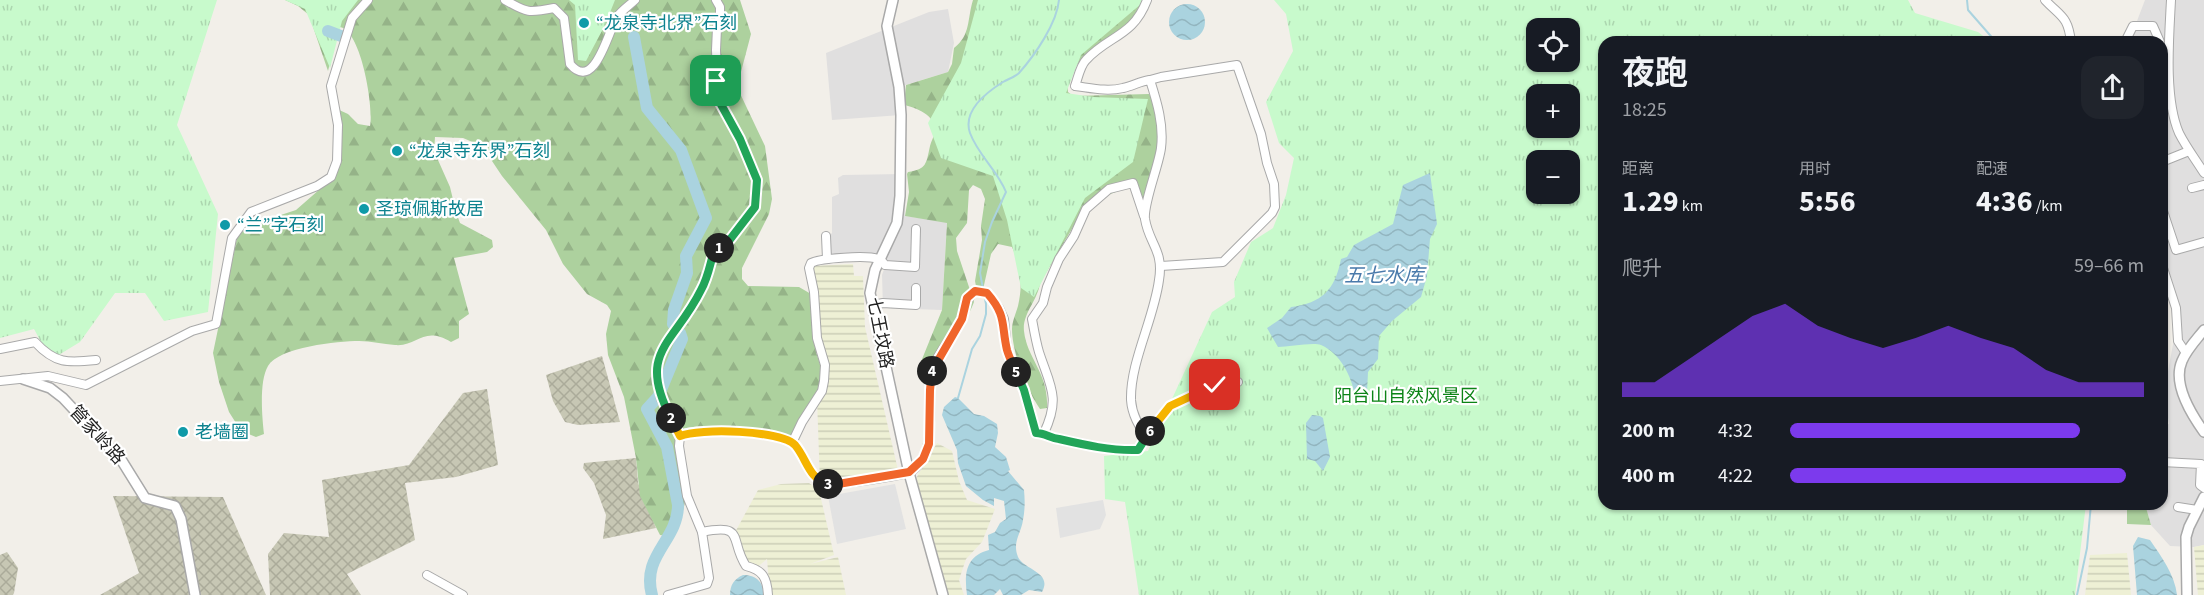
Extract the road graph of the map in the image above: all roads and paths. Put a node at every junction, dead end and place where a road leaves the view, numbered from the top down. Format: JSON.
{"nodes":[{"id":1,"x":368,"y":0,"type":"edge"},
{"id":2,"x":505,"y":0,"type":"edge"},
{"id":3,"x":635,"y":0,"type":"edge"},
{"id":4,"x":716,"y":0,"type":"edge"},
{"id":5,"x":893,"y":0,"type":"edge"},
{"id":6,"x":1147,"y":0,"type":"edge"},
{"id":7,"x":2045,"y":0,"type":"edge"},
{"id":8,"x":2171,"y":0,"type":"edge"},
{"id":9,"x":2070,"y":36,"type":"edge"},
{"id":10,"x":2128,"y":36,"type":"edge"},
{"id":11,"x":2157,"y":36,"type":"edge"},
{"id":12,"x":2168,"y":53,"type":"joint"},
{"id":13,"x":1150,"y":80,"type":"junction"},
{"id":14,"x":2190,"y":151,"type":"junction"},
{"id":15,"x":2168,"y":159,"type":"edge"},
{"id":16,"x":2204,"y":173,"type":"edge"},
{"id":17,"x":2204,"y":184,"type":"edge"},
{"id":18,"x":2192,"y":188,"type":"dead end"},
{"id":19,"x":1144,"y":218,"type":"junction"},
{"id":20,"x":2168,"y":226,"type":"edge"},
{"id":21,"x":916,"y":229,"type":"dead end"},
{"id":22,"x":826,"y":236,"type":"dead end"},
{"id":23,"x":2204,"y":242,"type":"edge"},
{"id":24,"x":827,"y":259,"type":"junction"},
{"id":25,"x":880,"y":259,"type":"junction"},
{"id":26,"x":1161,"y":266,"type":"junction"},
{"id":27,"x":2168,"y":283,"type":"edge"},
{"id":28,"x":916,"y":288,"type":"dead end"},
{"id":29,"x":873,"y":305,"type":"junction"},
{"id":30,"x":2204,"y":330,"type":"edge"},
{"id":31,"x":0,"y":350,"type":"edge"},
{"id":32,"x":2186,"y":353,"type":"junction"},
{"id":33,"x":96,"y":360,"type":"dead end"},
{"id":34,"x":23,"y":379,"type":"junction"},
{"id":35,"x":0,"y":381,"type":"edge"},
{"id":36,"x":1238,"y":382,"type":"dead end"},
{"id":37,"x":2203,"y":431,"type":"edge"},
{"id":38,"x":1044,"y":433,"type":"junction"},
{"id":39,"x":680,"y":436,"type":"junction"},
{"id":40,"x":1147,"y":438,"type":"junction"},
{"id":41,"x":792,"y":443,"type":"junction"},
{"id":42,"x":2168,"y":462,"type":"edge"},
{"id":43,"x":909,"y":472,"type":"junction"},
{"id":44,"x":2204,"y":488,"type":"edge"},
{"id":45,"x":2204,"y":497,"type":"edge"},
{"id":46,"x":2178,"y":507,"type":"dead end"},
{"id":47,"x":2198,"y":510,"type":"junction"},
{"id":48,"x":702,"y":532,"type":"junction"},
{"id":49,"x":427,"y":575,"type":"dead end"},
{"id":50,"x":195,"y":595,"type":"edge"},
{"id":51,"x":463,"y":595,"type":"edge"},
{"id":52,"x":668,"y":595,"type":"edge"},
{"id":53,"x":768,"y":595,"type":"edge"},
{"id":54,"x":943,"y":595,"type":"edge"},
{"id":55,"x":2187,"y":595,"type":"edge"}],
"edges":[{"from":1,"to":34,"type":"street"},
{"from":2,"to":3,"type":"street"},
{"from":4,"to":39,"type":"street"},
{"from":5,"to":25,"type":"street","name":"七王坟路"},
{"from":6,"to":13,"type":"street"},
{"from":7,"to":9,"type":"street"},
{"from":8,"to":12,"type":"street"},
{"from":10,"to":11,"type":"street"},
{"from":12,"to":14,"type":"street"},
{"from":13,"to":19,"type":"street"},
{"from":13,"to":26,"type":"street"},
{"from":14,"to":15,"type":"street"},
{"from":14,"to":16,"type":"street"},
{"from":17,"to":18,"type":"street"},
{"from":19,"to":26,"type":"street"},
{"from":19,"to":38,"type":"street"},
{"from":20,"to":23,"type":"street"},
{"from":21,"to":25,"type":"street"},
{"from":22,"to":24,"type":"street"},
{"from":24,"to":25,"type":"street"},
{"from":24,"to":41,"type":"street"},
{"from":25,"to":29,"type":"street","name":"七王坟路"},
{"from":26,"to":40,"type":"street"},
{"from":27,"to":32,"type":"street"},
{"from":28,"to":29,"type":"street"},
{"from":29,"to":43,"type":"street","name":"七王坟路"},
{"from":30,"to":32,"type":"street"},
{"from":31,"to":33,"type":"street"},
{"from":32,"to":37,"type":"street"},
{"from":34,"to":35,"type":"street"},
{"from":34,"to":50,"type":"street","name":"管家岭路"},
{"from":36,"to":40,"type":"street"},
{"from":38,"to":40,"type":"street"},
{"from":38,"to":43,"type":"street"},
{"from":39,"to":41,"type":"street"},
{"from":39,"to":48,"type":"street"},
{"from":41,"to":43,"type":"street"},
{"from":42,"to":44,"type":"street"},
{"from":43,"to":54,"type":"street","name":"七王坟路"},
{"from":45,"to":47,"type":"street"},
{"from":46,"to":47,"type":"street"},
{"from":47,"to":55,"type":"street"},
{"from":48,"to":52,"type":"street"},
{"from":48,"to":53,"type":"street"},
{"from":49,"to":51,"type":"street"}]}
